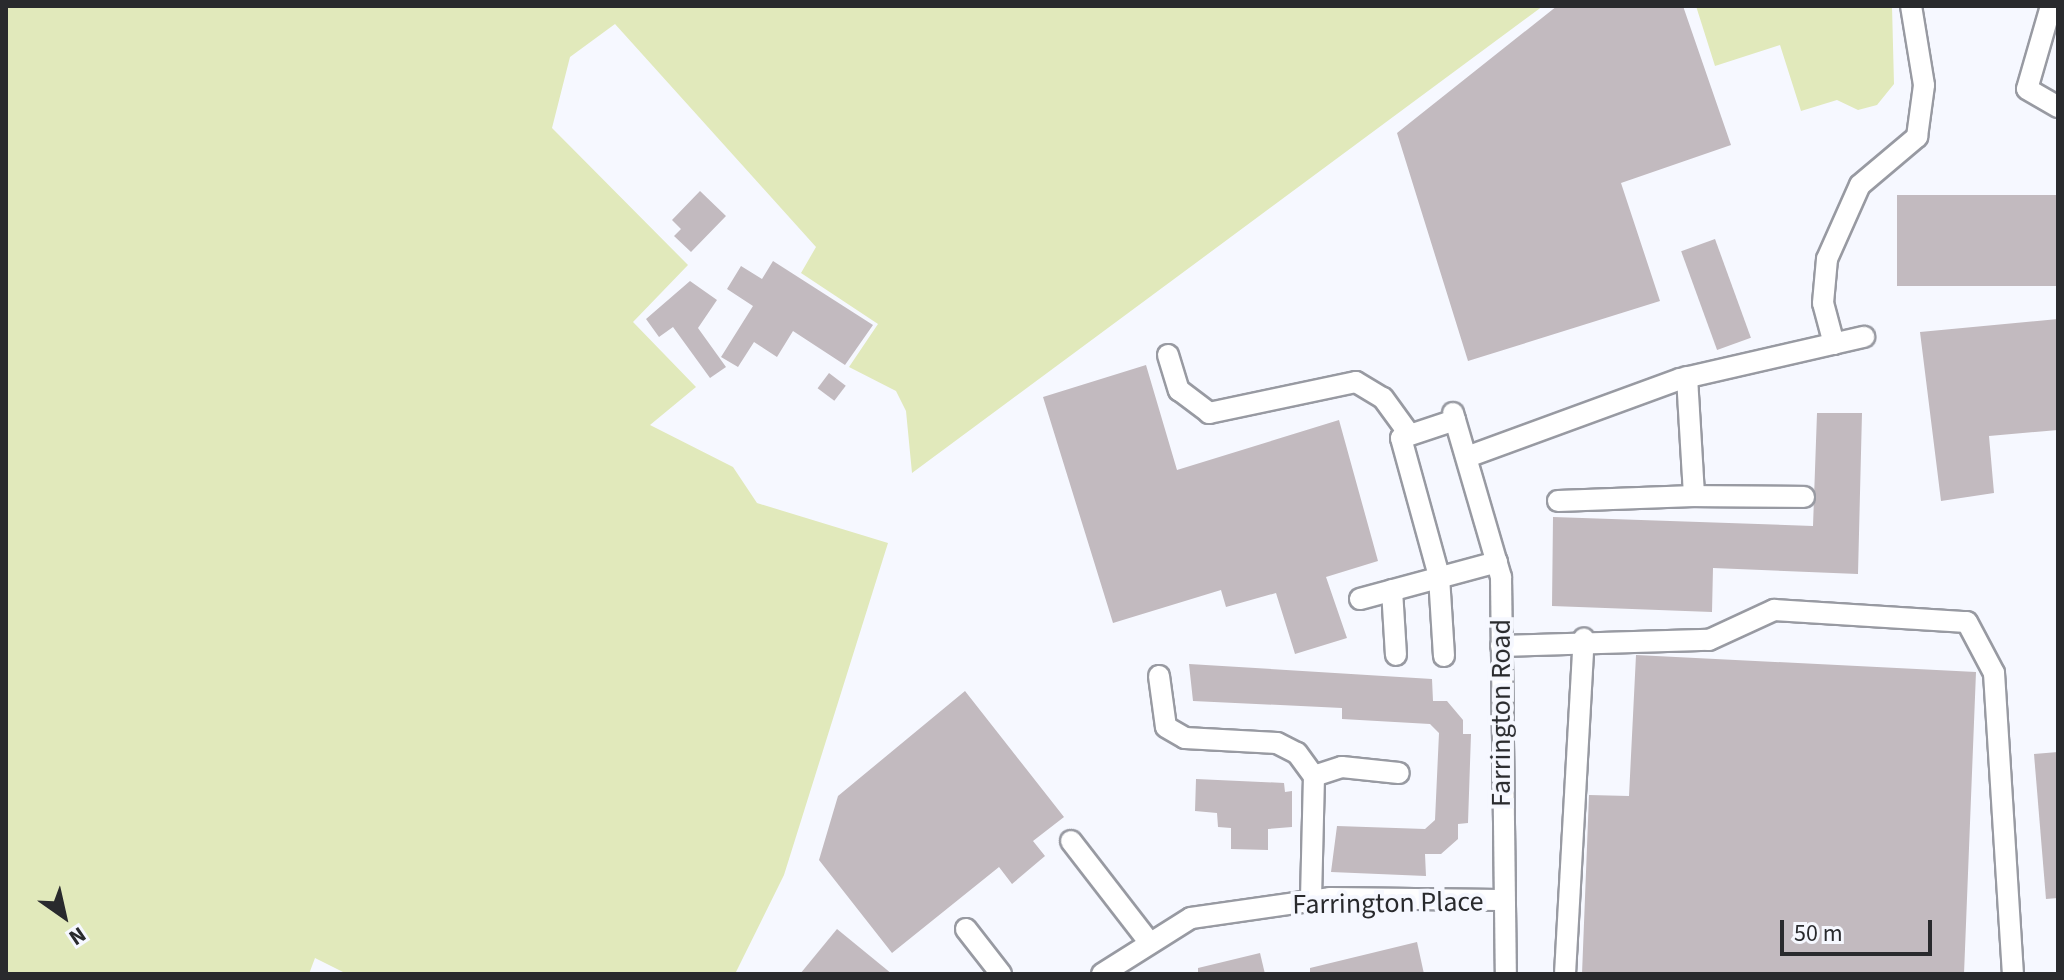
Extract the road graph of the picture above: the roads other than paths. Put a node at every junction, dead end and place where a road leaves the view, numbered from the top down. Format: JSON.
{"nodes":[{"id":1,"x":1911,"y":6,"type":"edge"},
{"id":2,"x":2051,"y":6,"type":"edge"},
{"id":3,"x":2058,"y":107,"type":"edge"},
{"id":4,"x":1864,"y":337,"type":"dead end"},
{"id":5,"x":1834,"y":344,"type":"junction"},
{"id":6,"x":1168,"y":355,"type":"dead end"},
{"id":7,"x":1687,"y":377,"type":"junction"},
{"id":8,"x":1407,"y":431,"type":"junction"},
{"id":9,"x":1467,"y":457,"type":"junction"},
{"id":10,"x":1694,"y":496,"type":"junction"},
{"id":11,"x":1804,"y":497,"type":"dead end"},
{"id":12,"x":1558,"y":501,"type":"dead end"},
{"id":13,"x":1497,"y":562,"type":"junction"},
{"id":14,"x":1439,"y":576,"type":"junction"},
{"id":15,"x":1392,"y":590,"type":"junction"},
{"id":16,"x":1360,"y":599,"type":"dead end"},
{"id":17,"x":1584,"y":639,"type":"junction"},
{"id":18,"x":1501,"y":646,"type":"junction"},
{"id":19,"x":1396,"y":655,"type":"dead end"},
{"id":20,"x":1444,"y":656,"type":"dead end"},
{"id":21,"x":1159,"y":676,"type":"dead end"},
{"id":22,"x":1399,"y":773,"type":"dead end"},
{"id":23,"x":1314,"y":776,"type":"junction"},
{"id":24,"x":1071,"y":841,"type":"dead end"},
{"id":25,"x":1500,"y":900,"type":"junction"},
{"id":26,"x":1311,"y":901,"type":"junction"},
{"id":27,"x":966,"y":929,"type":"dead end"},
{"id":28,"x":1149,"y":942,"type":"junction"},
{"id":29,"x":1001,"y":974,"type":"edge"},
{"id":30,"x":1102,"y":974,"type":"edge"},
{"id":31,"x":1506,"y":974,"type":"edge"},
{"id":32,"x":1565,"y":974,"type":"edge"},
{"id":33,"x":2013,"y":974,"type":"edge"}],
"edges":[{"from":1,"to":5,"type":"street"},
{"from":2,"to":3,"type":"street"},
{"from":4,"to":5,"type":"street"},
{"from":5,"to":7,"type":"street"},
{"from":6,"to":8,"type":"street"},
{"from":7,"to":9,"type":"street"},
{"from":7,"to":10,"type":"street"},
{"from":8,"to":9,"type":"street","name":"Farrington Road"},
{"from":8,"to":14,"type":"street"},
{"from":9,"to":13,"type":"street","name":"Farrington Road"},
{"from":10,"to":11,"type":"street"},
{"from":10,"to":12,"type":"street"},
{"from":13,"to":14,"type":"street"},
{"from":13,"to":18,"type":"street","name":"Farrington Road"},
{"from":14,"to":15,"type":"street"},
{"from":14,"to":20,"type":"street"},
{"from":15,"to":16,"type":"street"},
{"from":15,"to":19,"type":"street"},
{"from":17,"to":18,"type":"street"},
{"from":17,"to":32,"type":"street"},
{"from":17,"to":33,"type":"street"},
{"from":18,"to":25,"type":"street","name":"Farrington Road"},
{"from":21,"to":23,"type":"street"},
{"from":22,"to":23,"type":"street"},
{"from":23,"to":26,"type":"street"},
{"from":24,"to":28,"type":"street"},
{"from":25,"to":26,"type":"street","name":"Farrington Place"},
{"from":25,"to":31,"type":"street","name":"Farrington Road"},
{"from":26,"to":28,"type":"street","name":"Farrington Place"},
{"from":27,"to":29,"type":"street"},
{"from":28,"to":30,"type":"street","name":"Farrington Place"}]}
